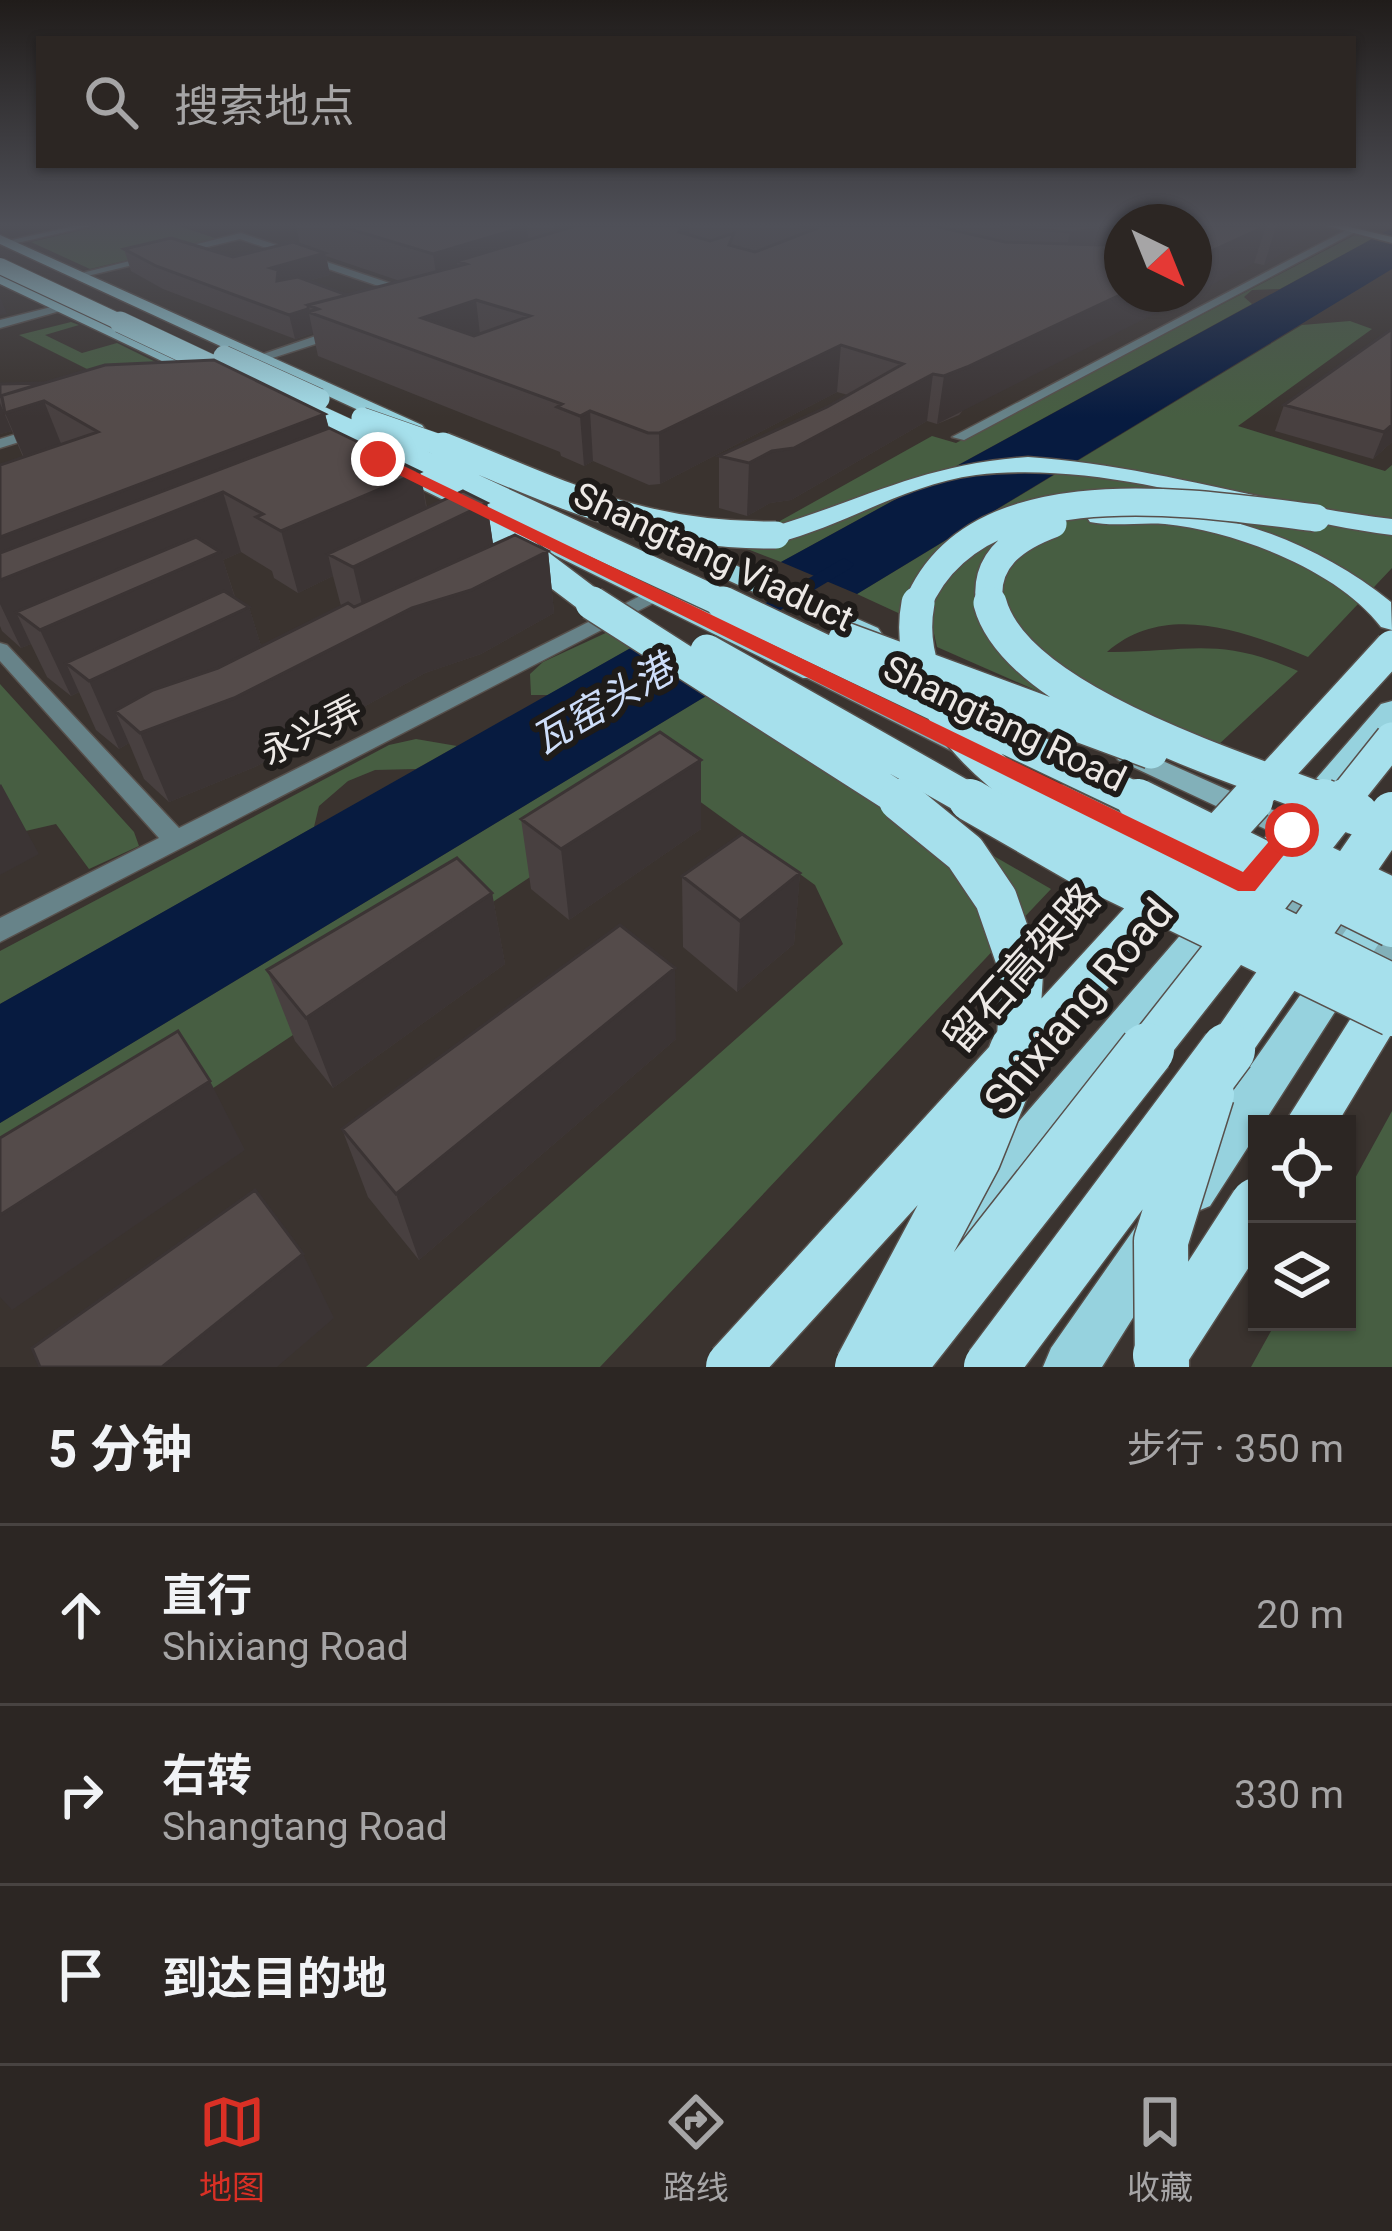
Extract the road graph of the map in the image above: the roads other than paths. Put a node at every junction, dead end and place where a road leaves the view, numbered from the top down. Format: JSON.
{"nodes":[{"id":1,"x":26,"y":290,"type":"edge"},
{"id":2,"x":73,"y":290,"type":"edge"},
{"id":3,"x":87,"y":290,"type":"edge"},
{"id":4,"x":111,"y":290,"type":"edge"},
{"id":5,"x":388,"y":290,"type":"edge"},
{"id":6,"x":1236,"y":290,"type":"edge"},
{"id":7,"x":421,"y":306,"type":"edge"},
{"id":8,"x":63,"y":307,"type":"junction"},
{"id":9,"x":0,"y":324,"type":"edge"},
{"id":10,"x":362,"y":325,"type":"edge"},
{"id":11,"x":258,"y":358,"type":"junction"},
{"id":12,"x":208,"y":376,"type":"junction"},
{"id":13,"x":183,"y":384,"type":"edge"},
{"id":14,"x":362,"y":418,"type":"junction"},
{"id":15,"x":63,"y":423,"type":"edge"},
{"id":16,"x":958,"y":437,"type":"dead end"},
{"id":17,"x":0,"y":444,"type":"edge"},
{"id":18,"x":373,"y":458,"type":"junction"},
{"id":19,"x":1316,"y":518,"type":"junction"},
{"id":20,"x":1392,"y":527,"type":"edge"},
{"id":21,"x":521,"y":548,"type":"junction"},
{"id":22,"x":656,"y":594,"type":"junction"},
{"id":23,"x":1392,"y":622,"type":"edge"},
{"id":24,"x":856,"y":636,"type":"junction"},
{"id":25,"x":1392,"y":647,"type":"edge"},
{"id":26,"x":0,"y":649,"type":"edge"},
{"id":27,"x":813,"y":672,"type":"joint"},
{"id":28,"x":1392,"y":711,"type":"edge"},
{"id":29,"x":1392,"y":740,"type":"edge"},
{"id":30,"x":1392,"y":813,"type":"edge"},
{"id":31,"x":1392,"y":828,"type":"edge"},
{"id":32,"x":1292,"y":830,"type":"junction"},
{"id":33,"x":174,"y":839,"type":"junction"},
{"id":34,"x":1392,"y":849,"type":"edge"},
{"id":35,"x":1392,"y":876,"type":"edge"},
{"id":36,"x":1246,"y":884,"type":"junction"},
{"id":37,"x":1392,"y":895,"type":"edge"},
{"id":38,"x":0,"y":932,"type":"edge"},
{"id":39,"x":1382,"y":942,"type":"edge"},
{"id":40,"x":1392,"y":989,"type":"edge"},
{"id":41,"x":1392,"y":1016,"type":"edge"},
{"id":42,"x":1215,"y":1069,"type":"junction"},
{"id":43,"x":1315,"y":1115,"type":"edge"},
{"id":44,"x":1248,"y":1220,"type":"edge"},
{"id":45,"x":733,"y":1367,"type":"edge"},
{"id":46,"x":844,"y":1367,"type":"edge"},
{"id":47,"x":862,"y":1367,"type":"edge"},
{"id":48,"x":898,"y":1367,"type":"edge"},
{"id":49,"x":991,"y":1367,"type":"edge"},
{"id":50,"x":1070,"y":1367,"type":"edge"},
{"id":51,"x":1157,"y":1367,"type":"edge"}],
"edges":[{"from":1,"to":8,"type":"main road","name":"Shangtang Road"},
{"from":2,"to":18,"type":"highway","name":"Shangtang Viaduct","bridge":true},
{"from":3,"to":14,"type":"highway","name":"Shangtang Viaduct","bridge":true},
{"from":4,"to":11,"type":"main road","name":"Shangtang Road"},
{"from":5,"to":7,"type":"street"},
{"from":6,"to":16,"type":"street"},
{"from":8,"to":9,"type":"street"},
{"from":8,"to":12,"type":"main road","name":"Shangtang Road"},
{"from":10,"to":11,"type":"street"},
{"from":11,"to":12,"type":"street"},
{"from":11,"to":24,"type":"main road","name":"Shangtang Road"},
{"from":12,"to":13,"type":"street"},
{"from":12,"to":18,"type":"main road","name":"Shangtang Road"},
{"from":14,"to":19,"type":"highway","bridge":true},
{"from":14,"to":24,"type":"highway","name":"Shangtang Viaduct","bridge":true},
{"from":15,"to":17,"type":"street"},
{"from":18,"to":21,"type":"highway","bridge":true},
{"from":18,"to":22,"type":"main road","name":"Shangtang Road"},
{"from":18,"to":39,"type":"highway","name":"Shangtang Viaduct","bridge":true},
{"from":19,"to":20,"type":"highway"},
{"from":19,"to":40,"type":"highway","bridge":true},
{"from":21,"to":41,"type":"highway","bridge":true},
{"from":21,"to":47,"type":"highway","bridge":true},
{"from":22,"to":27,"type":"main road","name":"Shangtang Road"},
{"from":22,"to":33,"type":"street","name":"永兴弄"},
{"from":23,"to":31,"type":"highway","bridge":true},
{"from":24,"to":32,"type":"main road","name":"Shangtang Road"},
{"from":24,"to":34,"type":"highway","bridge":true},
{"from":24,"to":37,"type":"highway","name":"Shangtang Viaduct","bridge":true},
{"from":25,"to":45,"type":"highway","name":"留石高架路","bridge":true},
{"from":26,"to":33,"type":"street"},
{"from":27,"to":36,"type":"main road","name":"Shangtang Road"},
{"from":28,"to":32,"type":"main road","name":"Shixiang Road"},
{"from":29,"to":48,"type":"highway","bridge":true},
{"from":30,"to":42,"type":"highway","bridge":true},
{"from":32,"to":35,"type":"main road","name":"Shangtang Road"},
{"from":32,"to":36,"type":"main road","name":"Shixiang Road"},
{"from":33,"to":38,"type":"street","name":"永兴弄"},
{"from":36,"to":39,"type":"main road","name":"Shangtang Road"},
{"from":36,"to":46,"type":"main road","name":"Shixiang Road"},
{"from":37,"to":39,"type":"main road"},
{"from":39,"to":50,"type":"main road"},
{"from":40,"to":43,"type":"highway"},
{"from":42,"to":49,"type":"highway","bridge":true},
{"from":42,"to":51,"type":"highway","bridge":true},
{"from":44,"to":51,"type":"highway","bridge":true}]}
